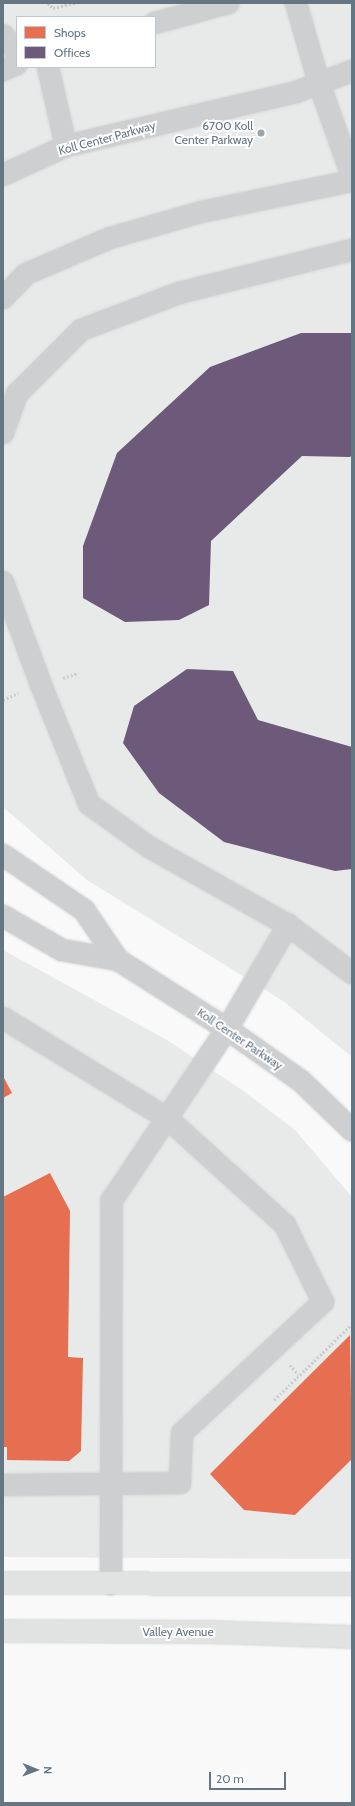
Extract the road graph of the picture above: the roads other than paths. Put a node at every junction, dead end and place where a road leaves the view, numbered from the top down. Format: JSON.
{"nodes":[{"id":1,"x":228,"y":3,"type":"edge"},
{"id":2,"x":296,"y":3,"type":"edge"},
{"id":3,"x":156,"y":23,"type":"edge"},
{"id":4,"x":3,"y":35,"type":"edge"},
{"id":5,"x":16,"y":51,"type":"edge"},
{"id":6,"x":16,"y":64,"type":"edge"},
{"id":7,"x":48,"y":68,"type":"edge"},
{"id":8,"x":3,"y":70,"type":"edge"},
{"id":9,"x":352,"y":71,"type":"edge"},
{"id":10,"x":319,"y":84,"type":"junction"},
{"id":11,"x":66,"y":146,"type":"junction"},
{"id":12,"x":3,"y":175,"type":"edge"},
{"id":13,"x":352,"y":176,"type":"edge"},
{"id":14,"x":352,"y":181,"type":"edge"},
{"id":15,"x":352,"y":250,"type":"edge"},
{"id":16,"x":3,"y":298,"type":"edge"},
{"id":17,"x":10,"y":390,"type":"edge"},
{"id":18,"x":3,"y":433,"type":"edge"},
{"id":19,"x":4,"y":588,"type":"edge"},
{"id":20,"x":3,"y":855,"type":"edge"},
{"id":21,"x":3,"y":916,"type":"edge"},
{"id":22,"x":288,"y":925,"type":"junction"},
{"id":23,"x":118,"y":960,"type":"junction"},
{"id":24,"x":352,"y":973,"type":"edge"},
{"id":25,"x":3,"y":1018,"type":"edge"},
{"id":26,"x":227,"y":1029,"type":"junction"},
{"id":27,"x":167,"y":1118,"type":"junction"},
{"id":28,"x":352,"y":1130,"type":"edge"},
{"id":29,"x":111,"y":1483,"type":"junction"},
{"id":30,"x":3,"y":1485,"type":"edge"},
{"id":31,"x":3,"y":1583,"type":"edge"},
{"id":32,"x":111,"y":1584,"type":"junction"},
{"id":33,"x":352,"y":1584,"type":"edge"},
{"id":34,"x":3,"y":1631,"type":"edge"},
{"id":35,"x":352,"y":1636,"type":"edge"}],
"edges":[{"from":1,"to":3,"type":"street"},
{"from":2,"to":10,"type":"street"},
{"from":4,"to":5,"type":"street"},
{"from":6,"to":8,"type":"street"},
{"from":7,"to":11,"type":"street"},
{"from":9,"to":10,"type":"street","name":"Koll Center Parkway"},
{"from":10,"to":11,"type":"street","name":"Koll Center Parkway"},
{"from":10,"to":13,"type":"street"},
{"from":11,"to":12,"type":"street","name":"Koll Center Parkway"},
{"from":14,"to":16,"type":"street"},
{"from":15,"to":17,"type":"street"},
{"from":17,"to":18,"type":"street"},
{"from":19,"to":22,"type":"street"},
{"from":20,"to":23,"type":"street","name":"Koll Center Parkway"},
{"from":21,"to":23,"type":"street","name":"Koll Center Parkway"},
{"from":22,"to":24,"type":"street"},
{"from":22,"to":26,"type":"street"},
{"from":23,"to":26,"type":"street","name":"Koll Center Parkway"},
{"from":25,"to":27,"type":"street"},
{"from":26,"to":27,"type":"street"},
{"from":26,"to":28,"type":"street","name":"Koll Center Parkway"},
{"from":27,"to":29,"type":"street"},
{"from":27,"to":29,"type":"street"},
{"from":29,"to":30,"type":"street"},
{"from":29,"to":32,"type":"street"},
{"from":31,"to":32,"type":"main road"},
{"from":32,"to":33,"type":"main road"},
{"from":34,"to":35,"type":"main road","name":"Valley Avenue"}]}
